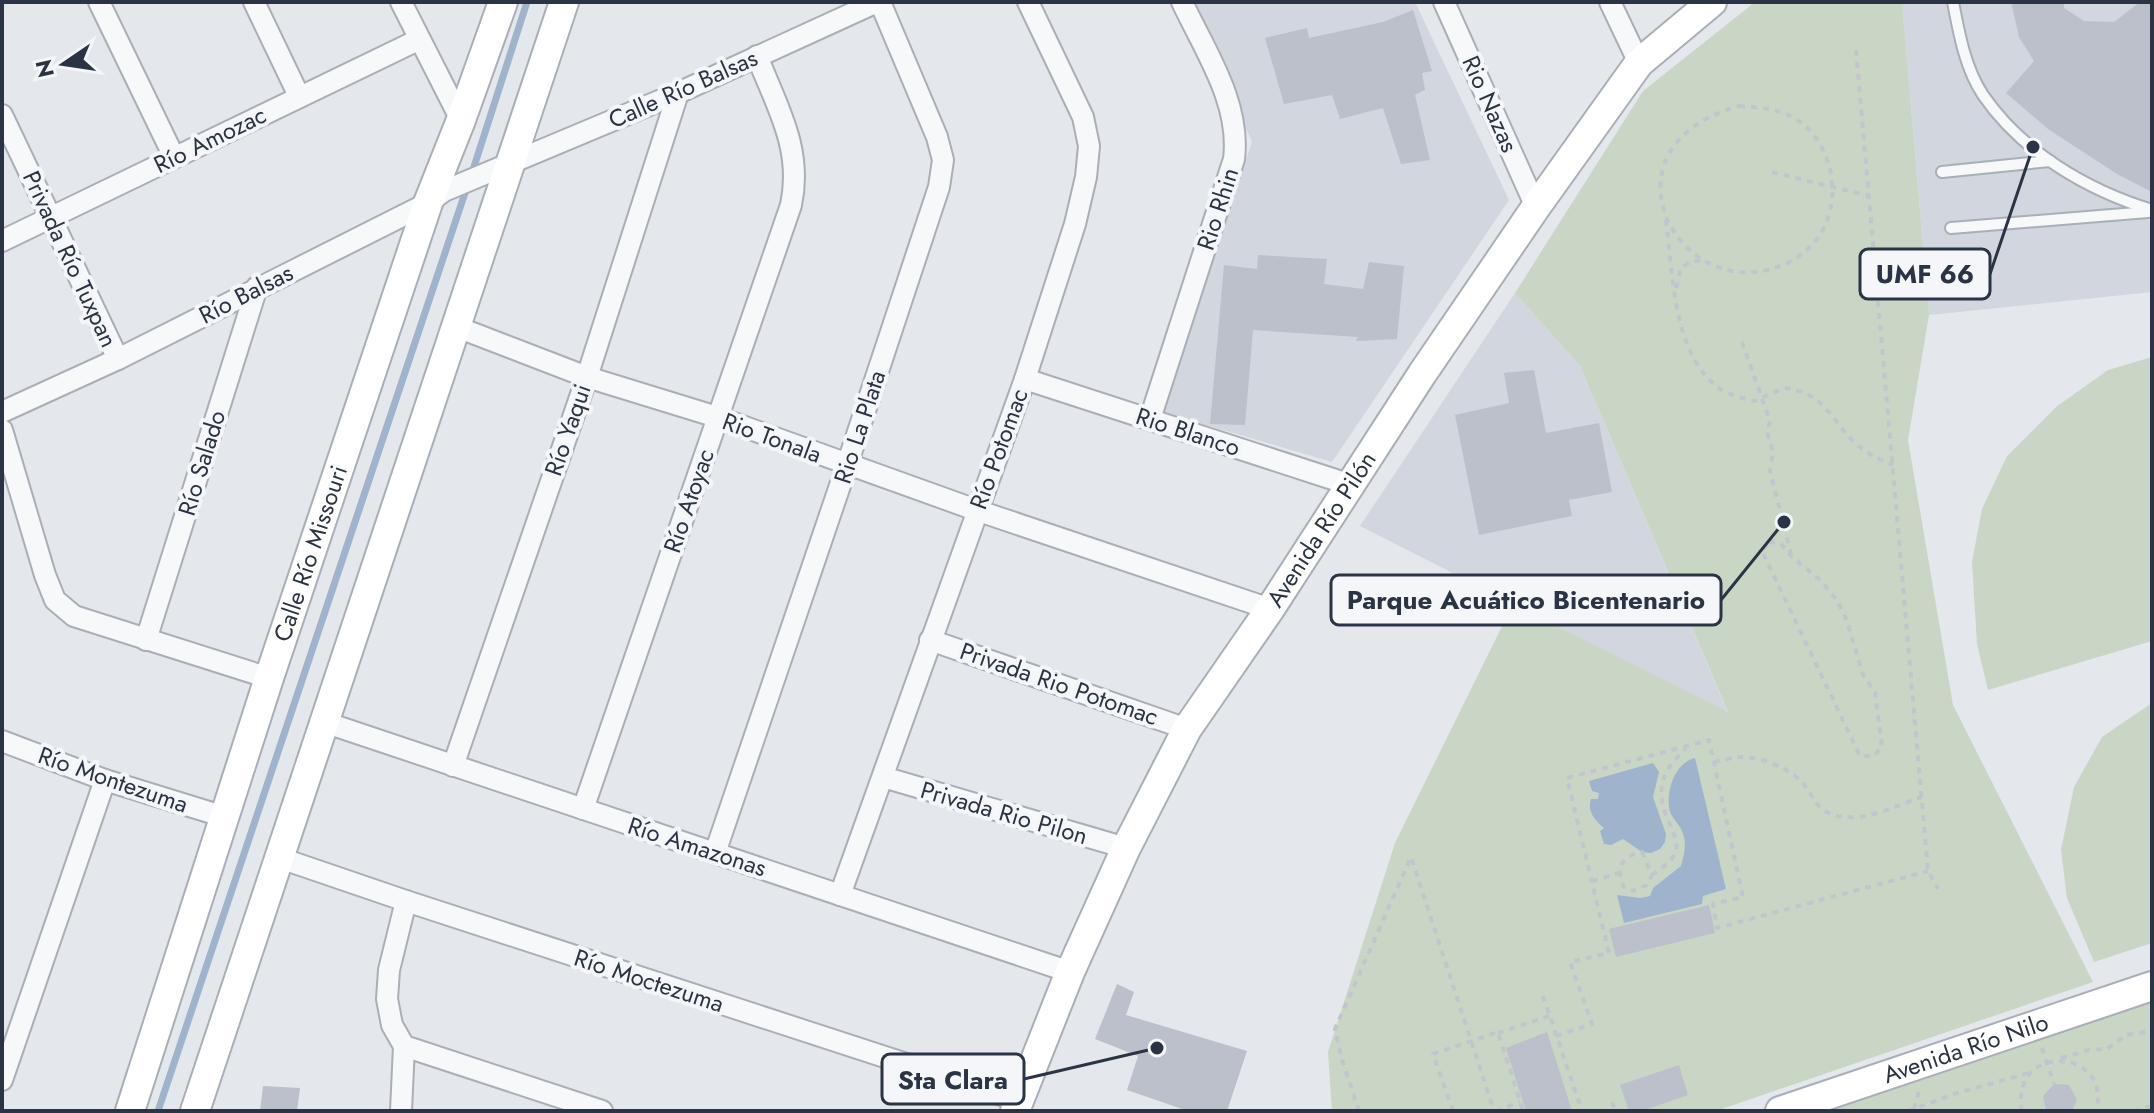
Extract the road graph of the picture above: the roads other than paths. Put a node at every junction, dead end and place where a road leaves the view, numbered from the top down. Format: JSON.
{"nodes":[{"id":1,"x":99,"y":2,"type":"edge"},
{"id":2,"x":254,"y":2,"type":"edge"},
{"id":3,"x":401,"y":2,"type":"edge"},
{"id":4,"x":503,"y":2,"type":"edge"},
{"id":5,"x":564,"y":2,"type":"edge"},
{"id":6,"x":878,"y":2,"type":"edge"},
{"id":7,"x":1028,"y":2,"type":"edge"},
{"id":8,"x":1182,"y":2,"type":"edge"},
{"id":9,"x":1444,"y":2,"type":"edge"},
{"id":10,"x":1610,"y":2,"type":"edge"},
{"id":11,"x":1712,"y":2,"type":"edge"},
{"id":12,"x":1953,"y":2,"type":"edge"},
{"id":13,"x":418,"y":40,"type":"junction"},
{"id":14,"x":757,"y":56,"type":"junction"},
{"id":15,"x":1639,"y":63,"type":"junction"},
{"id":16,"x":678,"y":93,"type":"junction"},
{"id":17,"x":299,"y":96,"type":"junction"},
{"id":18,"x":2,"y":115,"type":"edge"},
{"id":19,"x":461,"y":120,"type":"junction"},
{"id":20,"x":174,"y":157,"type":"junction"},
{"id":21,"x":2050,"y":161,"type":"junction"},
{"id":22,"x":499,"y":168,"type":"junction"},
{"id":23,"x":1942,"y":172,"type":"dead end"},
{"id":24,"x":436,"y":197,"type":"junction"},
{"id":25,"x":1536,"y":207,"type":"junction"},
{"id":26,"x":2152,"y":211,"type":"edge"},
{"id":27,"x":51,"y":219,"type":"junction"},
{"id":28,"x":1951,"y":228,"type":"dead end"},
{"id":29,"x":2,"y":241,"type":"edge"},
{"id":30,"x":257,"y":287,"type":"junction"},
{"id":31,"x":457,"y":327,"type":"junction"},
{"id":32,"x":118,"y":359,"type":"junction"},
{"id":33,"x":587,"y":377,"type":"junction"},
{"id":34,"x":1025,"y":379,"type":"junction"},
{"id":35,"x":2,"y":412,"type":"edge"},
{"id":36,"x":717,"y":417,"type":"junction"},
{"id":37,"x":1150,"y":419,"type":"junction"},
{"id":38,"x":2,"y":430,"type":"edge"},
{"id":39,"x":847,"y":465,"type":"junction"},
{"id":40,"x":1351,"y":485,"type":"junction"},
{"id":41,"x":976,"y":510,"type":"junction"},
{"id":42,"x":1270,"y":609,"type":"junction"},
{"id":43,"x":146,"y":640,"type":"junction"},
{"id":44,"x":930,"y":640,"type":"junction"},
{"id":45,"x":269,"y":678,"type":"junction"},
{"id":46,"x":324,"y":722,"type":"junction"},
{"id":47,"x":1187,"y":729,"type":"junction"},
{"id":48,"x":2,"y":741,"type":"edge"},
{"id":49,"x":453,"y":766,"type":"junction"},
{"id":50,"x":883,"y":777,"type":"junction"},
{"id":51,"x":105,"y":780,"type":"junction"},
{"id":52,"x":583,"y":809,"type":"junction"},
{"id":53,"x":225,"y":817,"type":"junction"},
{"id":54,"x":1126,"y":848,"type":"junction"},
{"id":55,"x":715,"y":853,"type":"junction"},
{"id":56,"x":280,"y":858,"type":"junction"},
{"id":57,"x":840,"y":895,"type":"junction"},
{"id":58,"x":406,"y":901,"type":"junction"},
{"id":59,"x":1070,"y":972,"type":"junction"},
{"id":60,"x":2152,"y":986,"type":"edge"},
{"id":61,"x":404,"y":1046,"type":"junction"},
{"id":62,"x":2,"y":1080,"type":"edge"},
{"id":63,"x":1017,"y":1106,"type":"edge"},
{"id":64,"x":130,"y":1111,"type":"edge"},
{"id":65,"x":195,"y":1111,"type":"edge"},
{"id":66,"x":401,"y":1111,"type":"edge"},
{"id":67,"x":602,"y":1111,"type":"edge"},
{"id":68,"x":1780,"y":1111,"type":"edge"}],
"edges":[{"from":1,"to":20,"type":"street"},
{"from":2,"to":17,"type":"street"},
{"from":3,"to":13,"type":"street"},
{"from":4,"to":19,"type":"street","name":"Calle Río Missouri"},
{"from":5,"to":22,"type":"street"},
{"from":6,"to":14,"type":"street","name":"Calle Río Balsas"},
{"from":6,"to":39,"type":"street","name":"Rio La Plata"},
{"from":7,"to":34,"type":"street","name":"Río Potomac"},
{"from":8,"to":37,"type":"street","name":"Rio Rhin"},
{"from":9,"to":25,"type":"street","name":"Rio Nazas"},
{"from":10,"to":15,"type":"street"},
{"from":11,"to":15,"type":"street","name":"Avenida Río Pilón"},
{"from":12,"to":21,"type":"lane"},
{"from":13,"to":17,"type":"street","name":"Río Amozac"},
{"from":13,"to":19,"type":"street"},
{"from":14,"to":16,"type":"street","name":"Calle Río Balsas"},
{"from":14,"to":36,"type":"street","name":"Río Atoyac"},
{"from":15,"to":25,"type":"street","name":"Avenida Río Pilón"},
{"from":16,"to":22,"type":"street","name":"Calle Río Balsas"},
{"from":16,"to":33,"type":"street","name":"Río Yaqui"},
{"from":17,"to":20,"type":"street","name":"Río Amozac"},
{"from":18,"to":27,"type":"street","name":"Privada Río Tuxpan"},
{"from":19,"to":24,"type":"street","name":"Calle Río Missouri"},
{"from":20,"to":27,"type":"street","name":"Río Amozac"},
{"from":21,"to":23,"type":"lane"},
{"from":21,"to":26,"type":"lane"},
{"from":22,"to":24,"type":"street","name":"Río Balsas"},
{"from":22,"to":31,"type":"street"},
{"from":24,"to":30,"type":"street","name":"Río Balsas"},
{"from":24,"to":45,"type":"street","name":"Calle Río Missouri"},
{"from":25,"to":40,"type":"street","name":"Avenida Río Pilón"},
{"from":26,"to":28,"type":"lane"},
{"from":27,"to":29,"type":"street","name":"Río Amozac"},
{"from":27,"to":32,"type":"street","name":"Privada Río Tuxpan"},
{"from":30,"to":32,"type":"street","name":"Río Balsas"},
{"from":30,"to":43,"type":"street","name":"Río Salado"},
{"from":31,"to":33,"type":"street","name":"Rio Tonala"},
{"from":31,"to":46,"type":"street"},
{"from":32,"to":35,"type":"street","name":"Río Balsas"},
{"from":33,"to":36,"type":"street","name":"Rio Tonala"},
{"from":33,"to":49,"type":"street","name":"Río Yaqui"},
{"from":34,"to":37,"type":"street","name":"Rio Blanco"},
{"from":34,"to":41,"type":"street","name":"Río Potomac"},
{"from":36,"to":39,"type":"street","name":"Rio Tonala"},
{"from":36,"to":52,"type":"street","name":"Río Atoyac"},
{"from":37,"to":40,"type":"street","name":"Rio Blanco"},
{"from":38,"to":43,"type":"street"},
{"from":39,"to":41,"type":"street","name":"Rio Tonala"},
{"from":39,"to":55,"type":"street","name":"Rio La Plata"},
{"from":40,"to":42,"type":"street","name":"Avenida Río Pilón"},
{"from":41,"to":42,"type":"street","name":"Rio Tonala"},
{"from":41,"to":44,"type":"street","name":"Río Potomac"},
{"from":42,"to":47,"type":"street","name":"Avenida Río Pilón"},
{"from":43,"to":45,"type":"street"},
{"from":44,"to":47,"type":"street","name":"Privada Rio Potomac"},
{"from":44,"to":50,"type":"street","name":"Río Potomac"},
{"from":45,"to":53,"type":"street","name":"Calle Río Missouri"},
{"from":46,"to":49,"type":"street","name":"Río Amazonas"},
{"from":46,"to":56,"type":"street"},
{"from":47,"to":54,"type":"street","name":"Avenida Río Pilón"},
{"from":48,"to":51,"type":"street","name":"Río Montezuma"},
{"from":49,"to":52,"type":"street","name":"Río Amazonas"},
{"from":50,"to":54,"type":"street","name":"Privada Rio Pilon"},
{"from":50,"to":57,"type":"street","name":"Río Potomac"},
{"from":51,"to":53,"type":"street","name":"Río Montezuma"},
{"from":51,"to":62,"type":"street"},
{"from":52,"to":55,"type":"street","name":"Río Amazonas"},
{"from":53,"to":64,"type":"street","name":"Calle Río Missouri"},
{"from":54,"to":59,"type":"street","name":"Avenida Río Pilón"},
{"from":55,"to":57,"type":"street","name":"Río Amazonas"},
{"from":56,"to":58,"type":"street","name":"Río Moctezuma"},
{"from":56,"to":65,"type":"street"},
{"from":57,"to":59,"type":"street","name":"Río Amazonas"},
{"from":58,"to":61,"type":"street"},
{"from":58,"to":63,"type":"street","name":"Río Moctezuma"},
{"from":59,"to":63,"type":"street","name":"Avenida Río Pilón"},
{"from":60,"to":68,"type":"street","name":"Avenida Río Nilo"},
{"from":61,"to":66,"type":"street"},
{"from":61,"to":67,"type":"street"}]}
